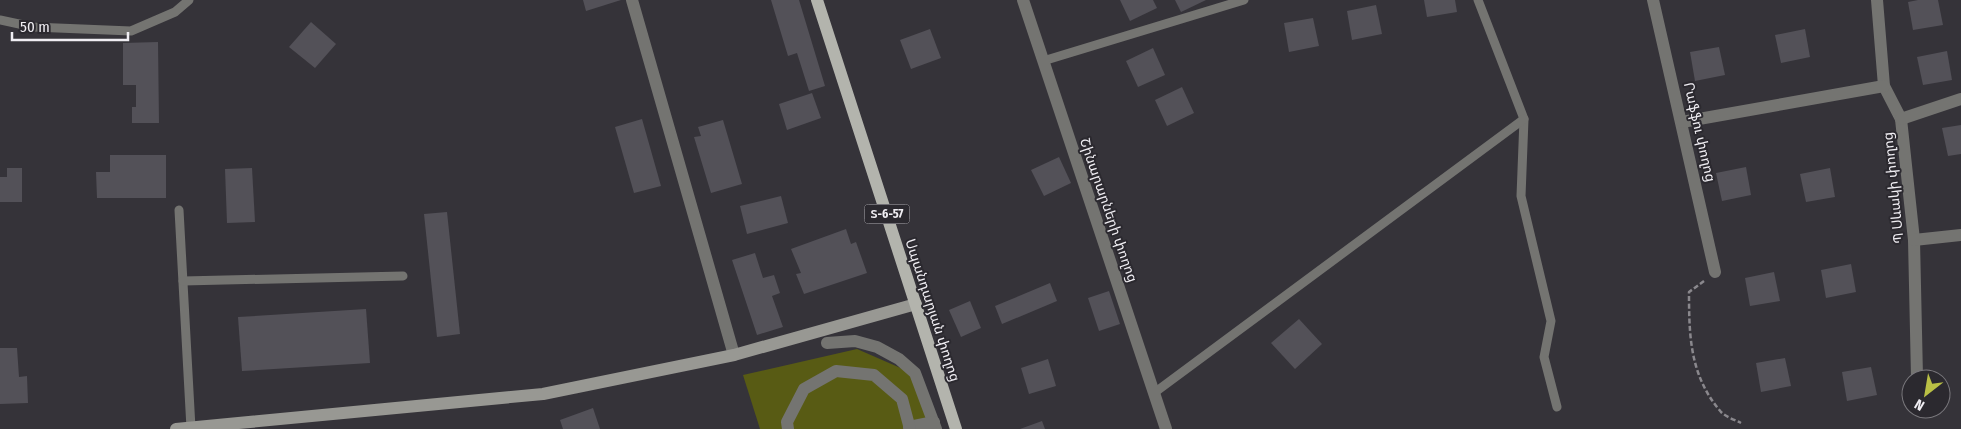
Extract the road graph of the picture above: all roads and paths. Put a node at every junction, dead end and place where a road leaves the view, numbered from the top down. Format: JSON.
{"nodes":[{"id":1,"x":189,"y":0,"type":"edge"},
{"id":2,"x":632,"y":0,"type":"edge"},
{"id":3,"x":817,"y":0,"type":"edge"},
{"id":4,"x":1023,"y":0,"type":"edge"},
{"id":5,"x":1244,"y":0,"type":"edge"},
{"id":6,"x":1478,"y":0,"type":"edge"},
{"id":7,"x":1653,"y":0,"type":"edge"},
{"id":8,"x":1877,"y":0,"type":"edge"},
{"id":9,"x":0,"y":20,"type":"edge"},
{"id":10,"x":1043,"y":61,"type":"junction"},
{"id":11,"x":1884,"y":86,"type":"junction"},
{"id":12,"x":1961,"y":99,"type":"edge"},
{"id":13,"x":1524,"y":119,"type":"junction"},
{"id":14,"x":1901,"y":119,"type":"junction"},
{"id":15,"x":1682,"y":122,"type":"junction"},
{"id":16,"x":179,"y":210,"type":"dead end"},
{"id":17,"x":1961,"y":236,"type":"edge"},
{"id":18,"x":1914,"y":240,"type":"junction"},
{"id":19,"x":1715,"y":272,"type":"joint"},
{"id":20,"x":403,"y":276,"type":"dead end"},
{"id":21,"x":183,"y":281,"type":"junction"},
{"id":22,"x":916,"y":304,"type":"junction"},
{"id":23,"x":827,"y":343,"type":"dead end"},
{"id":24,"x":734,"y":355,"type":"junction"},
{"id":25,"x":1917,"y":369,"type":"edge"},
{"id":26,"x":1154,"y":393,"type":"junction"},
{"id":27,"x":1557,"y":407,"type":"dead end"},
{"id":28,"x":1741,"y":424,"type":"dead end"},
{"id":29,"x":935,"y":426,"type":"edge"},
{"id":30,"x":191,"y":428,"type":"edge"},
{"id":31,"x":910,"y":428,"type":"edge"},
{"id":32,"x":176,"y":429,"type":"edge"},
{"id":33,"x":788,"y":429,"type":"edge"},
{"id":34,"x":956,"y":429,"type":"edge"},
{"id":35,"x":1166,"y":429,"type":"edge"}],
"edges":[{"from":1,"to":9,"type":"lane"},
{"from":2,"to":24,"type":"street"},
{"from":3,"to":22,"type":"main road","name":"Սպանդարյան փողոց","number":"Տ-6-57"},
{"from":4,"to":10,"type":"street","name":"Շինարարների փողոց"},
{"from":5,"to":10,"type":"lane"},
{"from":6,"to":13,"type":"lane"},
{"from":7,"to":15,"type":"street","name":"Րաֆֆու փողոց"},
{"from":8,"to":11,"type":"street","name":"Պ Սևակի փողոց"},
{"from":10,"to":26,"type":"street","name":"Շինարարների փողոց"},
{"from":11,"to":14,"type":"street","name":"Պ Սևակի փողոց"},
{"from":11,"to":15,"type":"street"},
{"from":12,"to":14,"type":"street"},
{"from":13,"to":26,"type":"lane"},
{"from":13,"to":27,"type":"lane"},
{"from":14,"to":18,"type":"street","name":"Պ Սևակի փողոց"},
{"from":15,"to":19,"type":"street","name":"Րաֆֆու փողոց"},
{"from":16,"to":21,"type":"lane"},
{"from":17,"to":18,"type":"street"},
{"from":18,"to":25,"type":"street","name":"Պ Սևակի փողոց"},
{"from":19,"to":28,"type":"path"},
{"from":20,"to":21,"type":"lane"},
{"from":21,"to":30,"type":"lane"},
{"from":22,"to":24,"type":"street"},
{"from":22,"to":34,"type":"main road","name":"Սպանդարյան փողոց","number":"Տ-6-57"},
{"from":23,"to":29,"type":"street"},
{"from":24,"to":30,"type":"street"},
{"from":26,"to":35,"type":"street","name":"Շինարարների փողոց"},
{"from":29,"to":31,"type":"street"},
{"from":30,"to":32,"type":"street"},
{"from":31,"to":33,"type":"street"}]}
